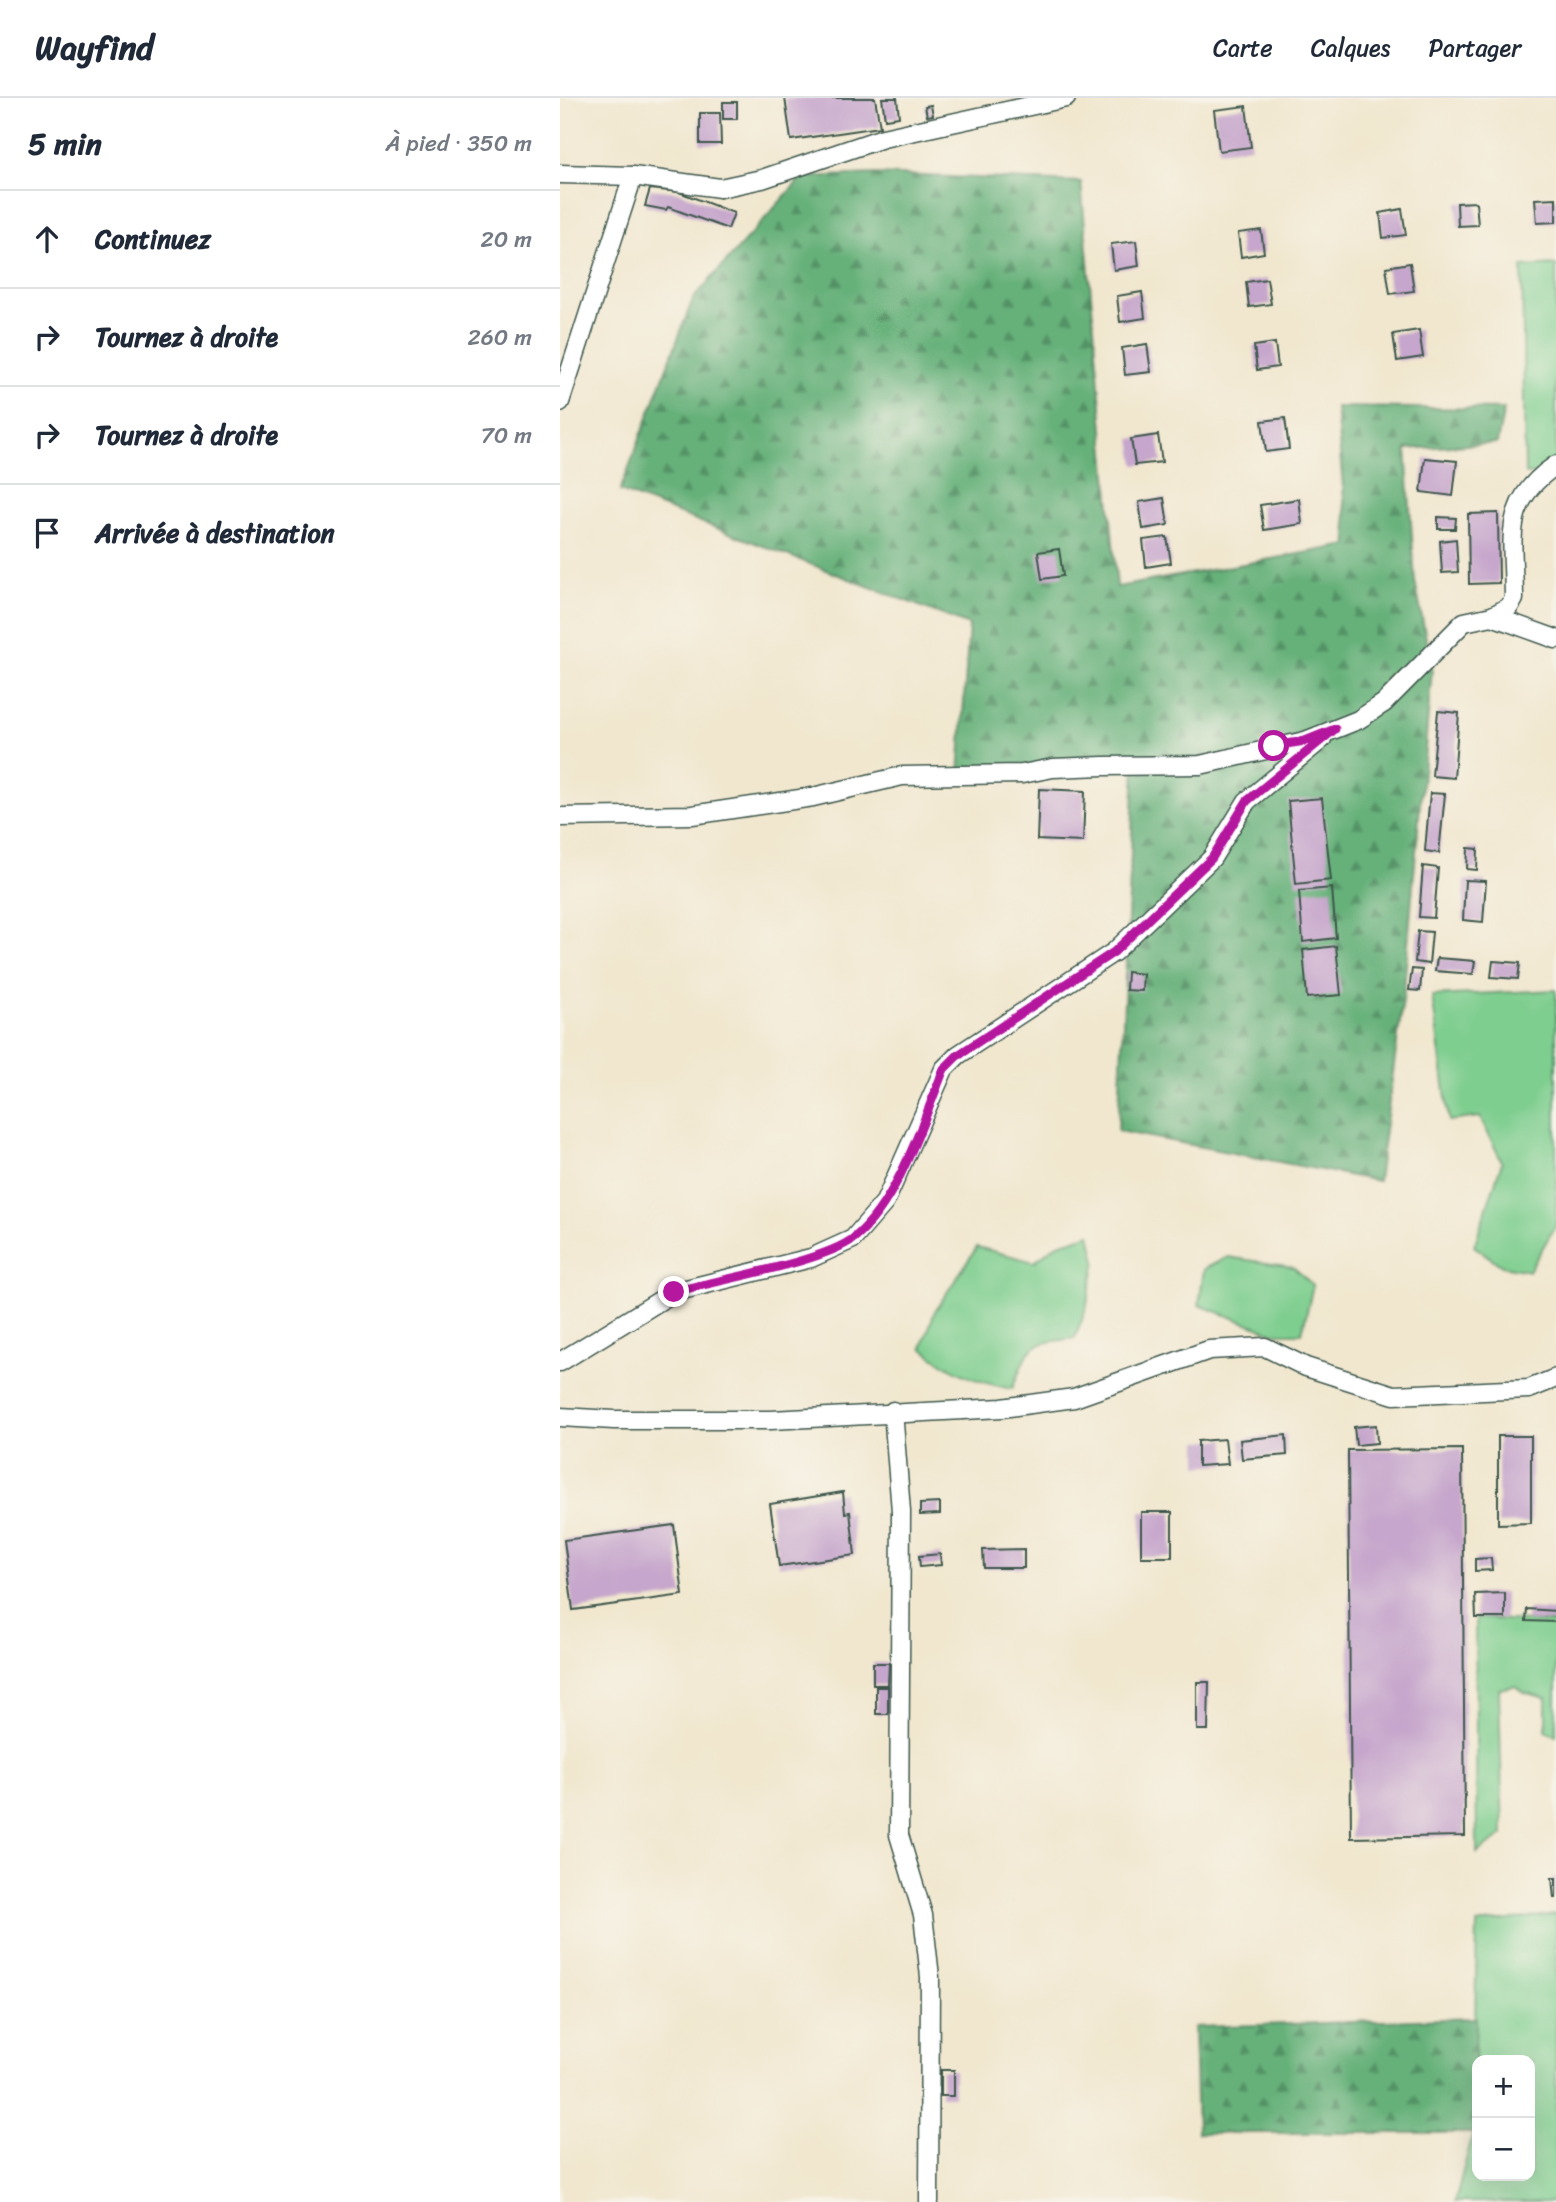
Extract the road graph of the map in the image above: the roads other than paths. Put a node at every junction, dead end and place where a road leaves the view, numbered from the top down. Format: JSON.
{"nodes":[{"id":1,"x":1066,"y":98,"type":"edge"},
{"id":2,"x":560,"y":174,"type":"edge"},
{"id":3,"x":633,"y":176,"type":"junction"},
{"id":4,"x":560,"y":402,"type":"edge"},
{"id":5,"x":1556,"y":464,"type":"edge"},
{"id":6,"x":1492,"y":616,"type":"junction"},
{"id":7,"x":1556,"y":639,"type":"edge"},
{"id":8,"x":1335,"y":729,"type":"junction"},
{"id":9,"x":560,"y":817,"type":"edge"},
{"id":10,"x":560,"y":1362,"type":"edge"},
{"id":11,"x":1556,"y":1378,"type":"edge"},
{"id":12,"x":892,"y":1411,"type":"junction"},
{"id":13,"x":560,"y":1417,"type":"edge"},
{"id":14,"x":929,"y":2202,"type":"edge"}],
"edges":[{"from":1,"to":3,"type":"street"},
{"from":2,"to":3,"type":"street"},
{"from":3,"to":4,"type":"street"},
{"from":5,"to":6,"type":"street"},
{"from":6,"to":7,"type":"street"},
{"from":6,"to":8,"type":"street"},
{"from":8,"to":9,"type":"street"},
{"from":8,"to":10,"type":"street"},
{"from":11,"to":12,"type":"street"},
{"from":12,"to":13,"type":"street"},
{"from":12,"to":14,"type":"street"}]}
